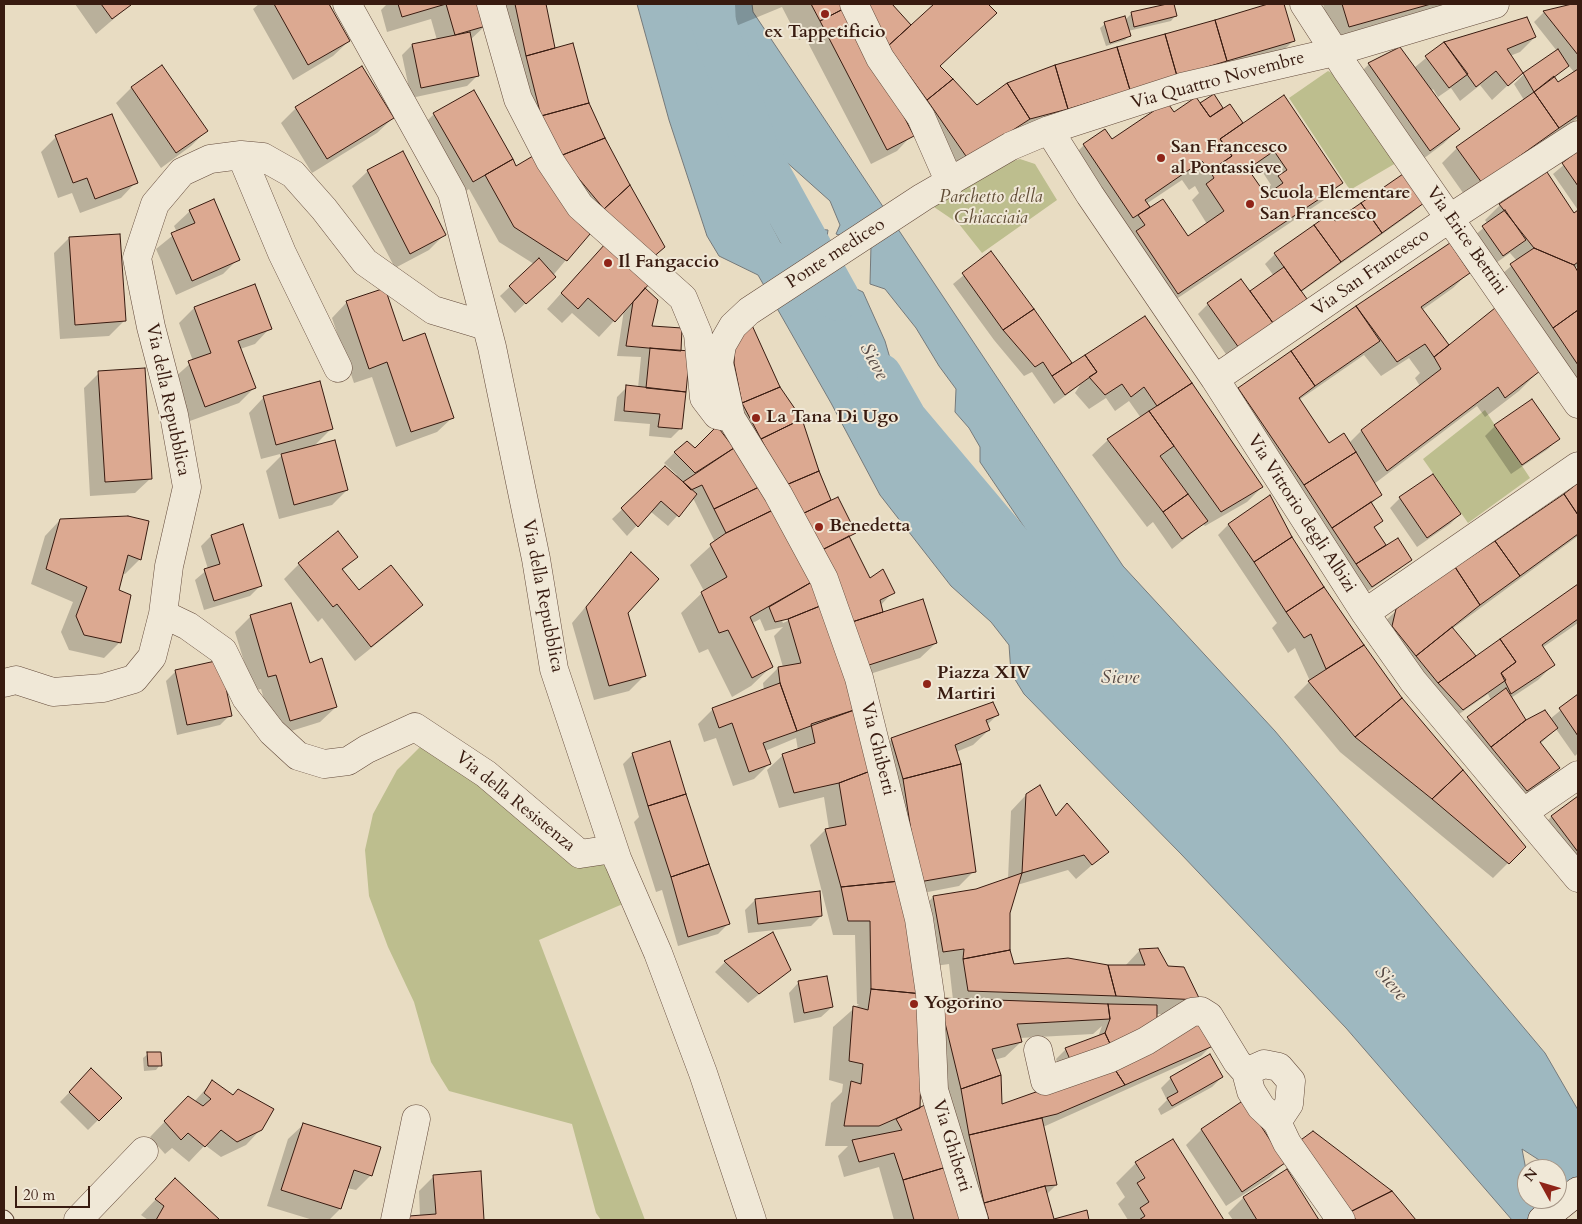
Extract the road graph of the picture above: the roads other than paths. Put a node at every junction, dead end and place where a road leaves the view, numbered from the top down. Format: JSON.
{"nodes":[{"id":1,"x":346,"y":4,"type":"edge"},
{"id":2,"x":491,"y":4,"type":"edge"},
{"id":3,"x":854,"y":4,"type":"edge"},
{"id":4,"x":1304,"y":4,"type":"edge"},
{"id":5,"x":1495,"y":4,"type":"edge"},
{"id":6,"x":1334,"y":52,"type":"junction"},
{"id":7,"x":1049,"y":130,"type":"junction"},
{"id":8,"x":1578,"y":135,"type":"edge"},
{"id":9,"x":241,"y":155,"type":"junction"},
{"id":10,"x":950,"y":183,"type":"junction"},
{"id":11,"x":1450,"y":218,"type":"junction"},
{"id":12,"x":749,"y":311,"type":"joint"},
{"id":13,"x":486,"y":326,"type":"junction"},
{"id":14,"x":338,"y":368,"type":"dead end"},
{"id":15,"x":1215,"y":380,"type":"junction"},
{"id":16,"x":1578,"y":404,"type":"edge"},
{"id":17,"x":731,"y":418,"type":"junction"},
{"id":18,"x":1578,"y":466,"type":"edge"},
{"id":19,"x":1365,"y":613,"type":"junction"},
{"id":20,"x":163,"y":614,"type":"junction"},
{"id":21,"x":4,"y":683,"type":"edge"},
{"id":22,"x":1578,"y":775,"type":"edge"},
{"id":23,"x":1524,"y":812,"type":"junction"},
{"id":24,"x":618,"y":861,"type":"junction"},
{"id":25,"x":1578,"y":878,"type":"edge"},
{"id":26,"x":1038,"y":1050,"type":"dead end"},
{"id":27,"x":1246,"y":1072,"type":"junction"},
{"id":28,"x":416,"y":1120,"type":"dead end"},
{"id":29,"x":1277,"y":1122,"type":"junction"},
{"id":30,"x":144,"y":1150,"type":"dead end"},
{"id":31,"x":1578,"y":1192,"type":"edge"},
{"id":32,"x":78,"y":1220,"type":"edge"},
{"id":33,"x":395,"y":1220,"type":"edge"},
{"id":34,"x":752,"y":1220,"type":"edge"},
{"id":35,"x":974,"y":1220,"type":"edge"},
{"id":36,"x":1341,"y":1220,"type":"edge"},
{"id":37,"x":1542,"y":1220,"type":"edge"}],
"edges":[{"from":1,"to":13,"type":"street","name":"Via della Repubblica"},
{"from":2,"to":17,"type":"street"},
{"from":3,"to":10,"type":"street"},
{"from":4,"to":6,"type":"street","name":"Via Erice Bettini"},
{"from":5,"to":6,"type":"street","name":"Via Quattro Novembre"},
{"from":6,"to":7,"type":"street","name":"Via Quattro Novembre"},
{"from":6,"to":11,"type":"street","name":"Via Erice Bettini"},
{"from":7,"to":10,"type":"street","name":"Via Quattro Novembre"},
{"from":7,"to":15,"type":"street","name":"Via Vittorio degli Albizi"},
{"from":8,"to":11,"type":"street","name":"Via San Francesco"},
{"from":9,"to":13,"type":"street","name":"Via della Repubblica"},
{"from":9,"to":14,"type":"street"},
{"from":9,"to":20,"type":"street","name":"Via della Repubblica"},
{"from":10,"to":12,"type":"street","name":"Ponte mediceo"},
{"from":11,"to":15,"type":"street","name":"Via San Francesco"},
{"from":11,"to":16,"type":"street","name":"Via Erice Bettini"},
{"from":12,"to":17,"type":"street","name":"Via Ghiberti"},
{"from":13,"to":24,"type":"street","name":"Via della Repubblica"},
{"from":15,"to":19,"type":"street","name":"Via Vittorio degli Albizi"},
{"from":17,"to":35,"type":"street","name":"Via Ghiberti"},
{"from":18,"to":19,"type":"street"},
{"from":19,"to":23,"type":"street","name":"Via Vittorio degli Albizi"},
{"from":20,"to":21,"type":"street","name":"Via della Repubblica"},
{"from":20,"to":24,"type":"street","name":"Via della Resistenza"},
{"from":22,"to":23,"type":"street"},
{"from":23,"to":25,"type":"street","name":"Via Vittorio degli Albizi"},
{"from":24,"to":34,"type":"street"},
{"from":26,"to":27,"type":"street"},
{"from":27,"to":29,"type":"street"},
{"from":27,"to":29,"type":"street"},
{"from":28,"to":33,"type":"street"},
{"from":29,"to":36,"type":"street"},
{"from":30,"to":32,"type":"street"},
{"from":31,"to":37,"type":"street"}]}
